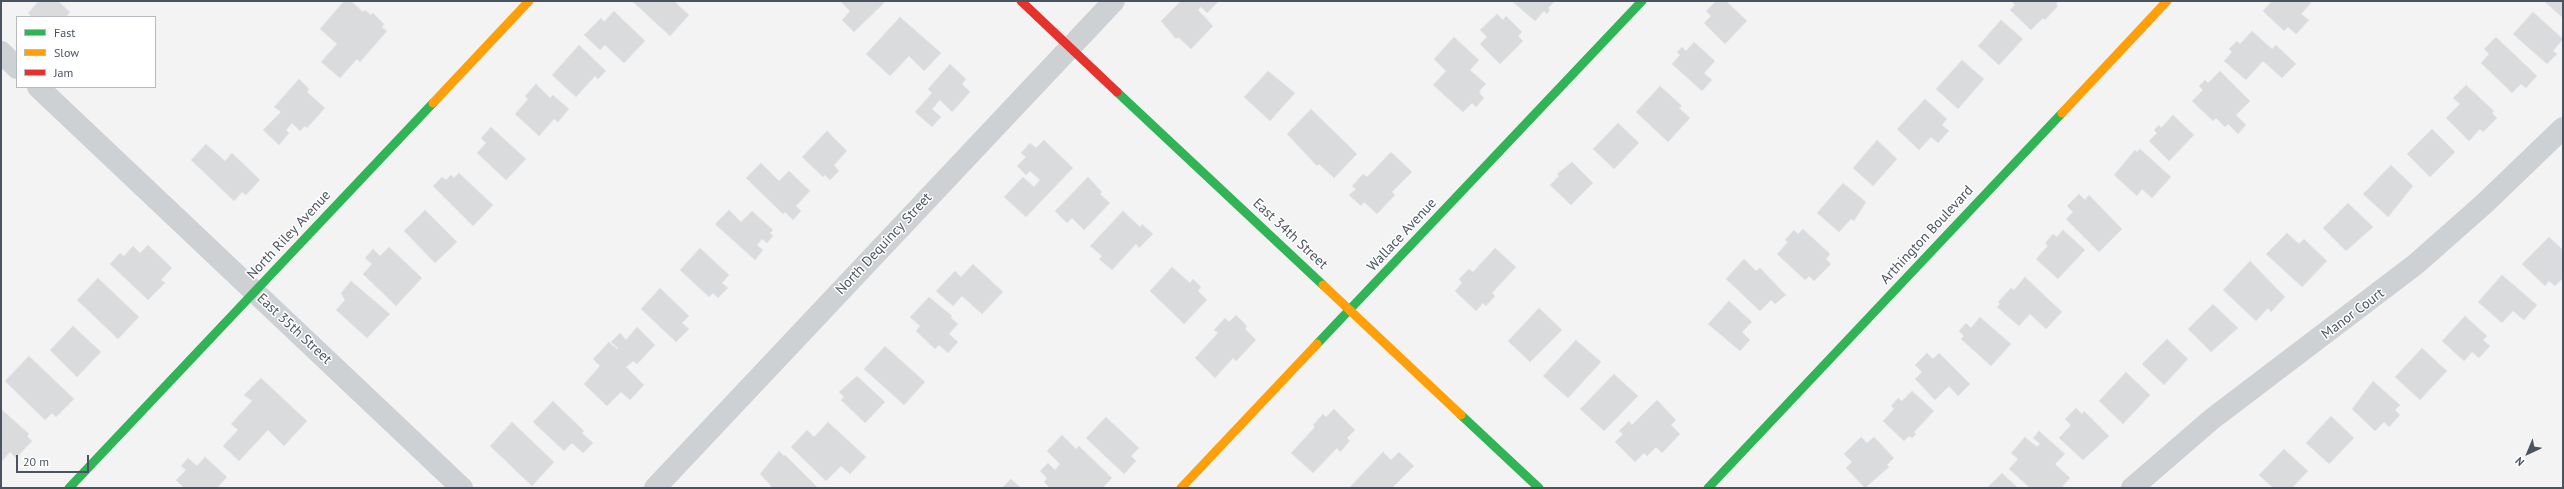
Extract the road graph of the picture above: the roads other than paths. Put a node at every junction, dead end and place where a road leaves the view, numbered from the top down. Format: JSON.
{"nodes":[{"id":1,"x":529,"y":1,"type":"edge"},
{"id":2,"x":1021,"y":1,"type":"edge"},
{"id":3,"x":1114,"y":1,"type":"edge"},
{"id":4,"x":1642,"y":1,"type":"edge"},
{"id":5,"x":2167,"y":1,"type":"edge"},
{"id":6,"x":1070,"y":48,"type":"junction"},
{"id":7,"x":1,"y":52,"type":"edge"},
{"id":8,"x":16,"y":67,"type":"edge"},
{"id":9,"x":39,"y":88,"type":"edge"},
{"id":10,"x":2563,"y":128,"type":"edge"},
{"id":11,"x":255,"y":292,"type":"junction"},
{"id":12,"x":1350,"y":309,"type":"junction"},
{"id":13,"x":69,"y":488,"type":"edge"},
{"id":14,"x":462,"y":488,"type":"edge"},
{"id":15,"x":655,"y":488,"type":"edge"},
{"id":16,"x":1182,"y":488,"type":"edge"},
{"id":17,"x":1539,"y":488,"type":"edge"},
{"id":18,"x":1708,"y":488,"type":"edge"},
{"id":19,"x":2132,"y":488,"type":"edge"}],
"edges":[{"from":1,"to":11,"type":"street","name":"North Riley Avenue"},
{"from":2,"to":6,"type":"street","name":"East 34th Street"},
{"from":3,"to":6,"type":"street","name":"North Dequincy Street"},
{"from":4,"to":12,"type":"street","name":"Wallace Avenue"},
{"from":5,"to":18,"type":"street","name":"Arthington Boulevard"},
{"from":6,"to":12,"type":"street","name":"East 34th Street"},
{"from":6,"to":15,"type":"street","name":"North Dequincy Street"},
{"from":7,"to":8,"type":"street"},
{"from":9,"to":11,"type":"street","name":"East 35th Street"},
{"from":10,"to":19,"type":"street","name":"Manor Court"},
{"from":11,"to":13,"type":"street","name":"North Riley Avenue"},
{"from":11,"to":14,"type":"street","name":"East 35th Street"},
{"from":12,"to":16,"type":"street","name":"Wallace Avenue"},
{"from":12,"to":17,"type":"street","name":"East 34th Street"}]}
